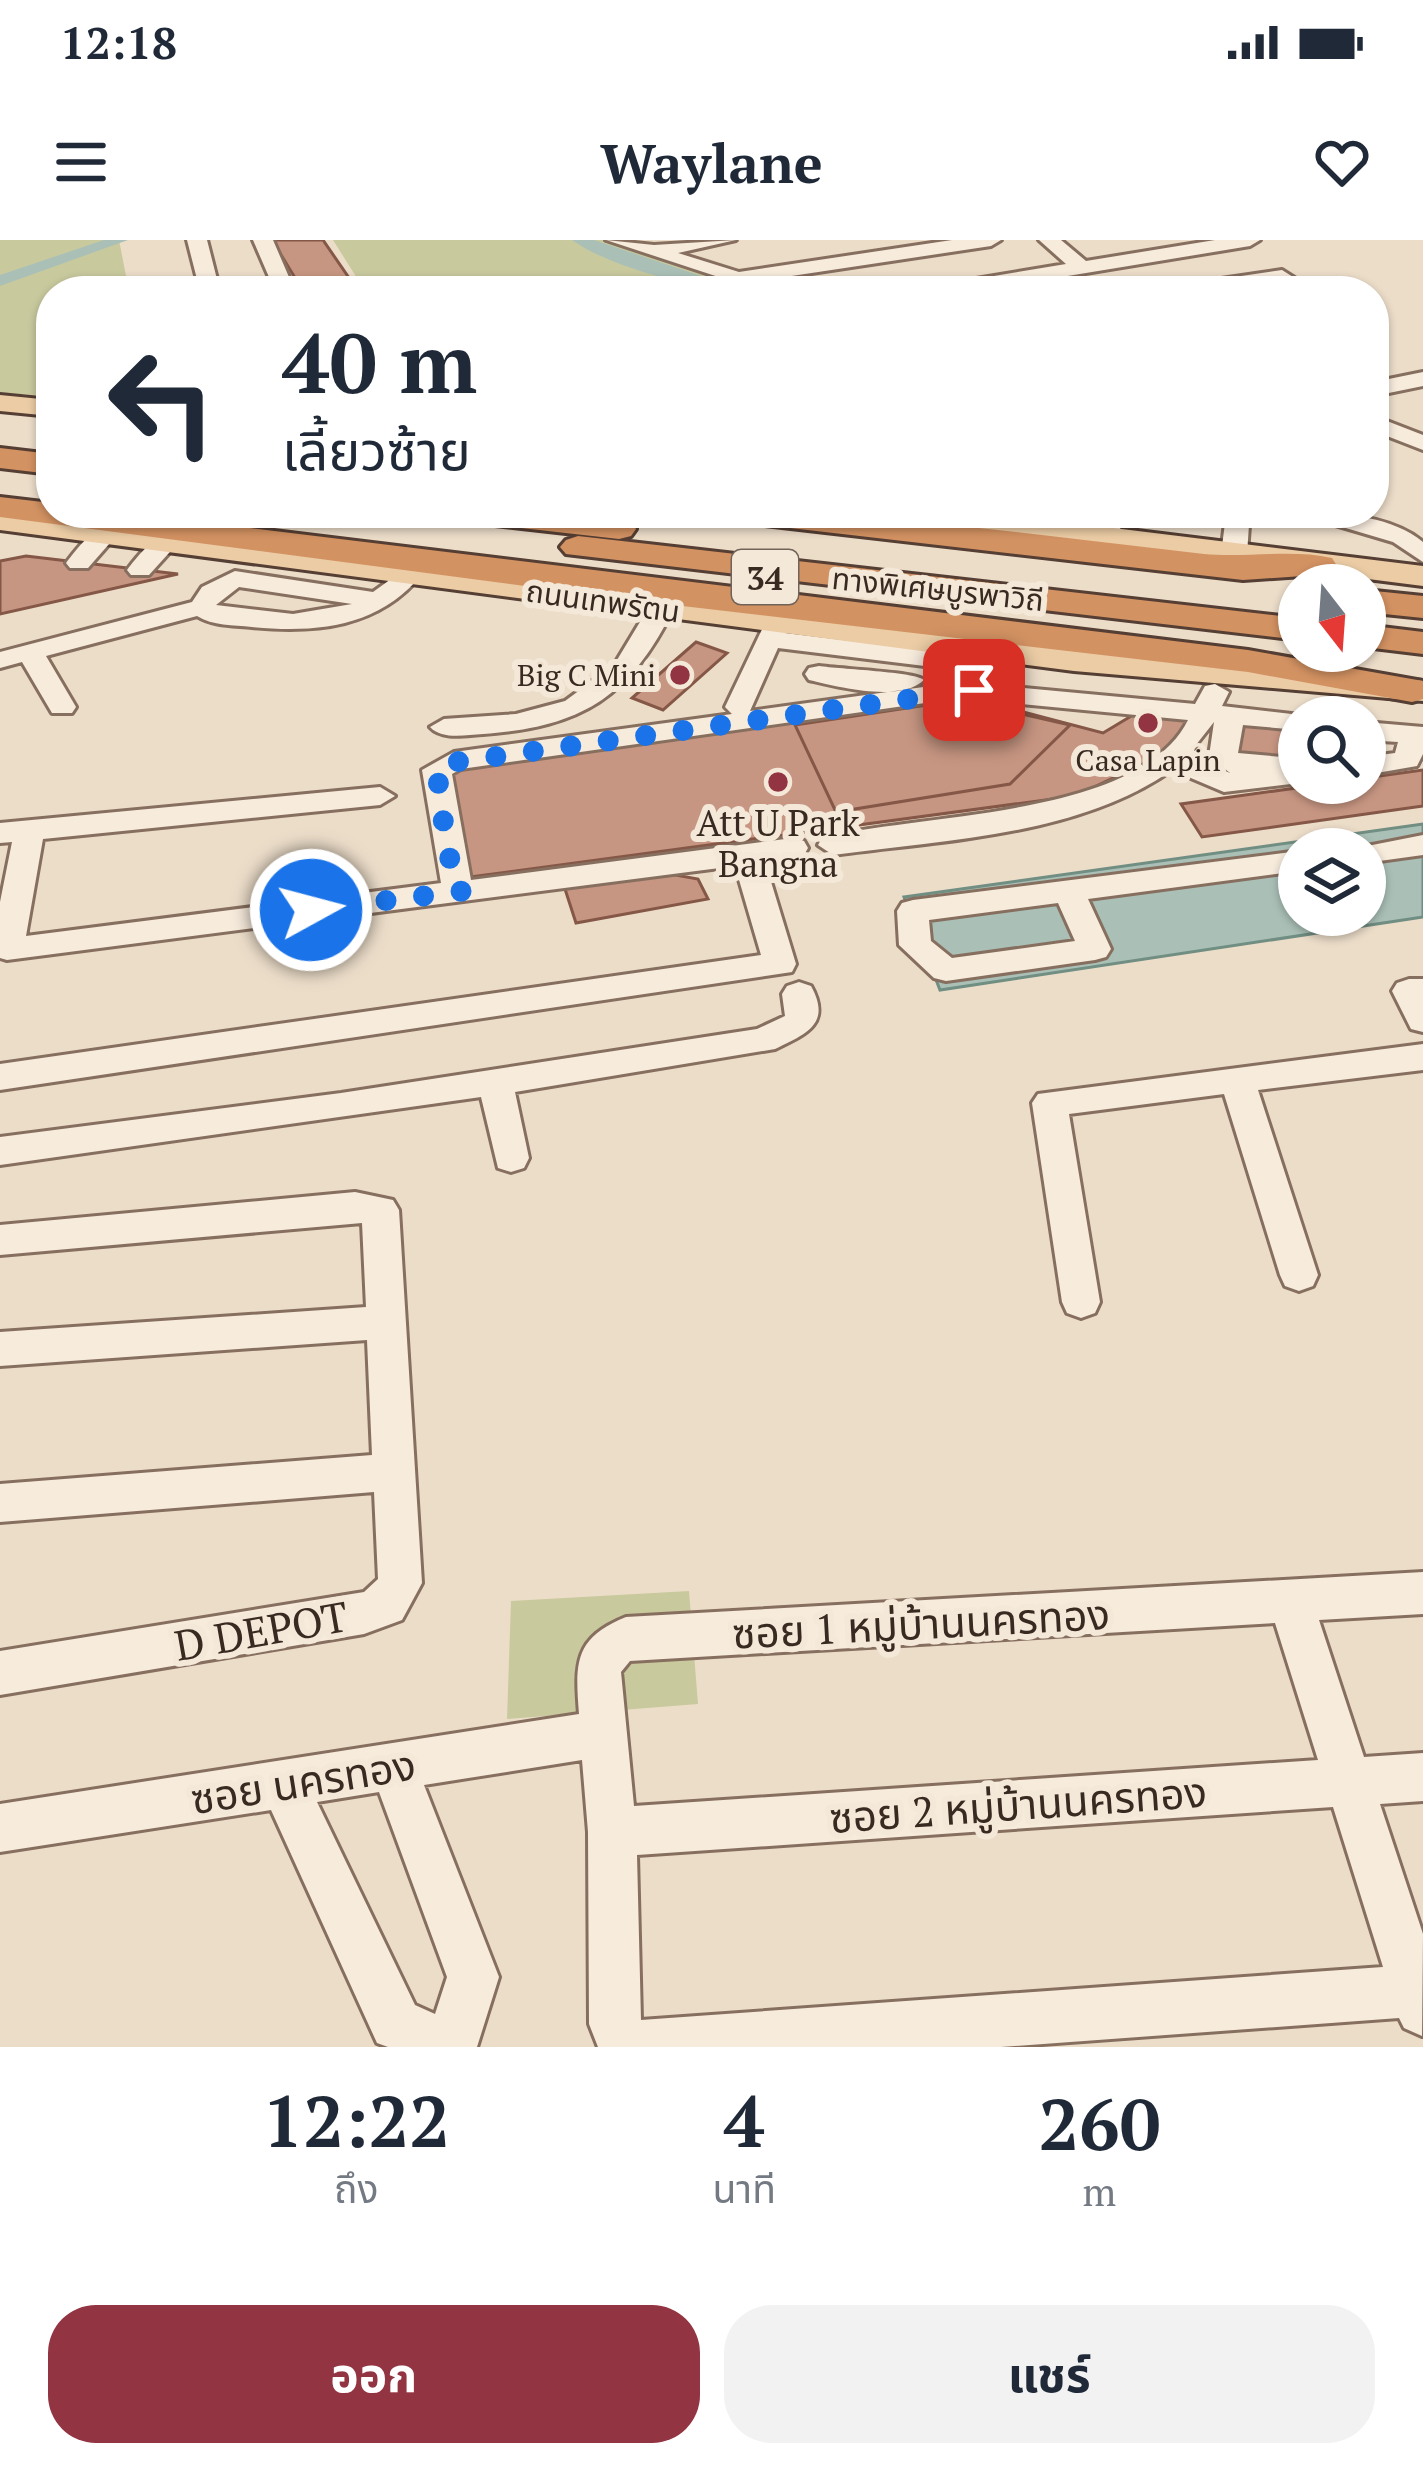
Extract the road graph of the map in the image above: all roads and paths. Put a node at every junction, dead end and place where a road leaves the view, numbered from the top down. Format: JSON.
{"nodes":[{"id":1,"x":197,"y":240,"type":"edge"},
{"id":2,"x":263,"y":240,"type":"edge"},
{"id":3,"x":616,"y":240,"type":"edge"},
{"id":4,"x":726,"y":240,"type":"edge"},
{"id":5,"x":991,"y":240,"type":"edge"},
{"id":6,"x":1048,"y":240,"type":"edge"},
{"id":7,"x":1250,"y":240,"type":"edge"},
{"id":8,"x":650,"y":251,"type":"junction"},
{"id":9,"x":1262,"y":262,"type":"dead end"},
{"id":10,"x":1081,"y":267,"type":"junction"},
{"id":11,"x":206,"y":276,"type":"edge"},
{"id":12,"x":279,"y":276,"type":"edge"},
{"id":13,"x":731,"y":276,"type":"edge"},
{"id":14,"x":751,"y":276,"type":"edge"},
{"id":15,"x":1028,"y":276,"type":"edge"},
{"id":16,"x":1282,"y":276,"type":"edge"},
{"id":17,"x":1423,"y":379,"type":"edge"},
{"id":18,"x":1389,"y":386,"type":"edge"},
{"id":19,"x":0,"y":403,"type":"edge"},
{"id":20,"x":1423,"y":414,"type":"edge"},
{"id":21,"x":1389,"y":419,"type":"edge"},
{"id":22,"x":0,"y":423,"type":"edge"},
{"id":23,"x":36,"y":423,"type":"edge"},
{"id":24,"x":36,"y":428,"type":"edge"},
{"id":25,"x":1389,"y":428,"type":"edge"},
{"id":26,"x":36,"y":432,"type":"edge"},
{"id":27,"x":36,"y":434,"type":"edge"},
{"id":28,"x":0,"y":438,"type":"edge"},
{"id":29,"x":1423,"y":443,"type":"edge"},
{"id":30,"x":0,"y":448,"type":"edge"},
{"id":31,"x":0,"y":458,"type":"edge"},
{"id":32,"x":36,"y":462,"type":"edge"},
{"id":33,"x":0,"y":482,"type":"edge"},
{"id":34,"x":36,"y":486,"type":"edge"},
{"id":35,"x":0,"y":507,"type":"edge"},
{"id":36,"x":36,"y":512,"type":"edge"},
{"id":37,"x":0,"y":521,"type":"edge"},
{"id":38,"x":36,"y":526,"type":"edge"},
{"id":39,"x":52,"y":528,"type":"edge"},
{"id":40,"x":148,"y":528,"type":"edge"},
{"id":41,"x":356,"y":528,"type":"edge"},
{"id":42,"x":420,"y":528,"type":"edge"},
{"id":43,"x":609,"y":528,"type":"edge"},
{"id":44,"x":746,"y":528,"type":"edge"},
{"id":45,"x":875,"y":528,"type":"edge"},
{"id":46,"x":1119,"y":528,"type":"edge"},
{"id":47,"x":1238,"y":528,"type":"edge"},
{"id":48,"x":1372,"y":528,"type":"edge"},
{"id":49,"x":105,"y":535,"type":"junction"},
{"id":50,"x":166,"y":543,"type":"junction"},
{"id":51,"x":1423,"y":554,"type":"edge"},
{"id":52,"x":79,"y":562,"type":"dead end"},
{"id":53,"x":257,"y":567,"type":"junction"},
{"id":54,"x":140,"y":570,"type":"dead end"},
{"id":55,"x":1243,"y":571,"type":"junction"},
{"id":56,"x":409,"y":574,"type":"junction"},
{"id":57,"x":1278,"y":576,"type":"edge"},
{"id":58,"x":1423,"y":576,"type":"edge"},
{"id":59,"x":1386,"y":577,"type":"edge"},
{"id":60,"x":378,"y":600,"type":"junction"},
{"id":61,"x":654,"y":600,"type":"junction"},
{"id":62,"x":1386,"y":603,"type":"edge"},
{"id":63,"x":1278,"y":604,"type":"edge"},
{"id":64,"x":202,"y":607,"type":"junction"},
{"id":65,"x":1423,"y":607,"type":"edge"},
{"id":66,"x":1386,"y":616,"type":"edge"},
{"id":67,"x":1423,"y":620,"type":"edge"},
{"id":68,"x":1278,"y":627,"type":"edge"},
{"id":69,"x":773,"y":631,"type":"junction"},
{"id":70,"x":1278,"y":639,"type":"edge"},
{"id":71,"x":1386,"y":639,"type":"edge"},
{"id":72,"x":1423,"y":643,"type":"edge"},
{"id":73,"x":934,"y":651,"type":"junction"},
{"id":74,"x":30,"y":652,"type":"junction"},
{"id":75,"x":1386,"y":659,"type":"edge"},
{"id":76,"x":0,"y":660,"type":"edge"},
{"id":77,"x":1074,"y":662,"type":"junction"},
{"id":78,"x":1233,"y":669,"type":"junction"},
{"id":79,"x":819,"y":674,"type":"dead end"},
{"id":80,"x":1420,"y":674,"type":"edge"},
{"id":81,"x":1066,"y":697,"type":"junction"},
{"id":82,"x":739,"y":706,"type":"dead end"},
{"id":83,"x":62,"y":707,"type":"dead end"},
{"id":84,"x":1221,"y":712,"type":"junction"},
{"id":85,"x":1278,"y":719,"type":"edge"},
{"id":86,"x":444,"y":727,"type":"dead end"},
{"id":87,"x":1386,"y":733,"type":"edge"},
{"id":88,"x":1418,"y":736,"type":"edge"},
{"id":89,"x":1174,"y":760,"type":"junction"},
{"id":90,"x":1278,"y":762,"type":"edge"},
{"id":91,"x":1386,"y":762,"type":"edge"},
{"id":92,"x":1278,"y":777,"type":"edge"},
{"id":93,"x":380,"y":796,"type":"dead end"},
{"id":94,"x":15,"y":832,"type":"edge"},
{"id":95,"x":1423,"y":845,"type":"edge"},
{"id":96,"x":1386,"y":850,"type":"edge"},
{"id":97,"x":747,"y":854,"type":"junction"},
{"id":98,"x":1278,"y":864,"type":"edge"},
{"id":99,"x":463,"y":891,"type":"junction"},
{"id":100,"x":1069,"y":891,"type":"junction"},
{"id":101,"x":3,"y":949,"type":"edge"},
{"id":102,"x":1423,"y":991,"type":"edge"},
{"id":103,"x":799,"y":994,"type":"dead end"},
{"id":104,"x":1423,"y":1021,"type":"edge"},
{"id":105,"x":1423,"y":1057,"type":"edge"},
{"id":106,"x":0,"y":1077,"type":"edge"},
{"id":107,"x":1237,"y":1079,"type":"junction"},
{"id":108,"x":495,"y":1080,"type":"junction"},
{"id":109,"x":0,"y":1151,"type":"edge"},
{"id":110,"x":511,"y":1158,"type":"dead end"},
{"id":111,"x":0,"y":1240,"type":"edge"},
{"id":112,"x":1299,"y":1275,"type":"dead end"},
{"id":113,"x":1081,"y":1303,"type":"dead end"},
{"id":114,"x":386,"y":1322,"type":"junction"},
{"id":115,"x":0,"y":1349,"type":"edge"},
{"id":116,"x":391,"y":1472,"type":"junction"},
{"id":117,"x":0,"y":1502,"type":"edge"},
{"id":118,"x":1423,"y":1593,"type":"edge"},
{"id":119,"x":1291,"y":1602,"type":"junction"},
{"id":120,"x":0,"y":1673,"type":"edge"},
{"id":121,"x":606,"y":1732,"type":"junction"},
{"id":122,"x":393,"y":1766,"type":"junction"},
{"id":123,"x":1423,"y":1777,"type":"edge"},
{"id":124,"x":1350,"y":1781,"type":"junction"},
{"id":125,"x":285,"y":1786,"type":"junction"},
{"id":126,"x":0,"y":1828,"type":"edge"},
{"id":127,"x":612,"y":1832,"type":"junction"},
{"id":128,"x":1421,"y":1998,"type":"edge"},
{"id":129,"x":639,"y":2047,"type":"edge"}],
"edges":[{"from":1,"to":11,"type":"street"},
{"from":2,"to":12,"type":"street"},
{"from":3,"to":8,"type":"street"},
{"from":4,"to":8,"type":"street"},
{"from":5,"to":14,"type":"street"},
{"from":6,"to":10,"type":"street"},
{"from":7,"to":10,"type":"street"},
{"from":8,"to":13,"type":"street"},
{"from":9,"to":16,"type":"street"},
{"from":10,"to":15,"type":"street"},
{"from":17,"to":18,"type":"street"},
{"from":19,"to":23,"type":"main road"},
{"from":20,"to":21,"type":"street"},
{"from":22,"to":24,"type":"highway"},
{"from":25,"to":29,"type":"street"},
{"from":26,"to":28,"type":"highway"},
{"from":27,"to":30,"type":"highway"},
{"from":31,"to":32,"type":"highway"},
{"from":33,"to":34,"type":"highway"},
{"from":35,"to":36,"type":"highway"},
{"from":37,"to":38,"type":"main road","name":"ถนนเทพรัตน","number":"34"},
{"from":39,"to":49,"type":"main road","name":"ถนนเทพรัตน","number":"34"},
{"from":40,"to":61,"type":"highway"},
{"from":41,"to":70,"type":"highway","name":"ถนนเทพรัตน","number":"34"},
{"from":42,"to":68,"type":"highway","name":"ทางพิเศษบูรพาวิถี"},
{"from":43,"to":63,"type":"highway","name":"ทางพิเศษบูรพาวิถี"},
{"from":44,"to":55,"type":"highway","number":"34"},
{"from":45,"to":55,"type":"highway"},
{"from":46,"to":55,"type":"main road","number":"34"},
{"from":47,"to":55,"type":"street"},
{"from":48,"to":51,"type":"street"},
{"from":49,"to":50,"type":"main road","name":"ถนนเทพรัตน","number":"34"},
{"from":49,"to":52,"type":"street"},
{"from":50,"to":53,"type":"main road","name":"ถนนเทพรัตน","number":"34"},
{"from":50,"to":54,"type":"street"},
{"from":53,"to":56,"type":"main road","name":"ถนนเทพรัตน","number":"34"},
{"from":53,"to":60,"type":"street"},
{"from":53,"to":64,"type":"street"},
{"from":55,"to":57,"type":"highway","number":"34"},
{"from":56,"to":60,"type":"street"},
{"from":56,"to":61,"type":"main road","name":"ถนนเทพรัตน","number":"34"},
{"from":58,"to":59,"type":"main road","number":"34"},
{"from":60,"to":64,"type":"street"},
{"from":61,"to":69,"type":"main road","name":"ถนนเทพรัตน","number":"34"},
{"from":61,"to":78,"type":"highway"},
{"from":61,"to":86,"type":"street"},
{"from":62,"to":65,"type":"highway"},
{"from":64,"to":74,"type":"street"},
{"from":66,"to":67,"type":"highway"},
{"from":69,"to":73,"type":"main road","name":"ถนนเทพรัตน","number":"34"},
{"from":69,"to":82,"type":"street"},
{"from":71,"to":72,"type":"highway"},
{"from":73,"to":77,"type":"main road","name":"ถนนเทพรัตน","number":"34"},
{"from":73,"to":79,"type":"street"},
{"from":74,"to":76,"type":"street"},
{"from":74,"to":83,"type":"street"},
{"from":75,"to":80,"type":"highway"},
{"from":77,"to":78,"type":"main road","name":"ถนนเทพรัตน","number":"34"},
{"from":77,"to":81,"type":"street"},
{"from":78,"to":80,"type":"highway"},
{"from":78,"to":84,"type":"street"},
{"from":81,"to":84,"type":"street"},
{"from":81,"to":99,"type":"street"},
{"from":84,"to":85,"type":"street"},
{"from":84,"to":89,"type":"street"},
{"from":84,"to":90,"type":"street"},
{"from":87,"to":88,"type":"street"},
{"from":88,"to":91,"type":"street"},
{"from":89,"to":92,"type":"street"},
{"from":89,"to":97,"type":"street"},
{"from":93,"to":94,"type":"street"},
{"from":94,"to":101,"type":"street"},
{"from":95,"to":96,"type":"street"},
{"from":97,"to":99,"type":"street"},
{"from":97,"to":106,"type":"street"},
{"from":98,"to":100,"type":"street"},
{"from":99,"to":101,"type":"street"},
{"from":100,"to":100,"type":"street"},
{"from":102,"to":104,"type":"street"},
{"from":103,"to":108,"type":"street"},
{"from":105,"to":107,"type":"street"},
{"from":107,"to":112,"type":"street"},
{"from":107,"to":113,"type":"street"},
{"from":108,"to":109,"type":"street"},
{"from":108,"to":110,"type":"street"},
{"from":111,"to":114,"type":"street","name":"D DEPOT"},
{"from":114,"to":115,"type":"street"},
{"from":114,"to":116,"type":"street","name":"D DEPOT"},
{"from":116,"to":117,"type":"street"},
{"from":116,"to":120,"type":"street","name":"D DEPOT"},
{"from":118,"to":119,"type":"street","name":"ซอย 1 หมู่บ้านนครทอง"},
{"from":119,"to":121,"type":"street","name":"ซอย 1 หมู่บ้านนครทอง"},
{"from":119,"to":124,"type":"street"},
{"from":121,"to":122,"type":"street","name":"ซอย นครทอง"},
{"from":121,"to":127,"type":"street","name":"ซอย 1 หมู่บ้านนครทอง"},
{"from":122,"to":125,"type":"street","name":"ซอย นครทอง"},
{"from":122,"to":125,"type":"street"},
{"from":123,"to":124,"type":"street","name":"ซอย 2 หมู่บ้านนครทอง"},
{"from":124,"to":127,"type":"street","name":"ซอย 2 หมู่บ้านนครทอง"},
{"from":124,"to":128,"type":"street"},
{"from":125,"to":126,"type":"street","name":"ซอย นครทอง"},
{"from":127,"to":129,"type":"street","name":"ซอย 1 หมู่บ้านนครทอง"},
{"from":128,"to":129,"type":"street"}]}
